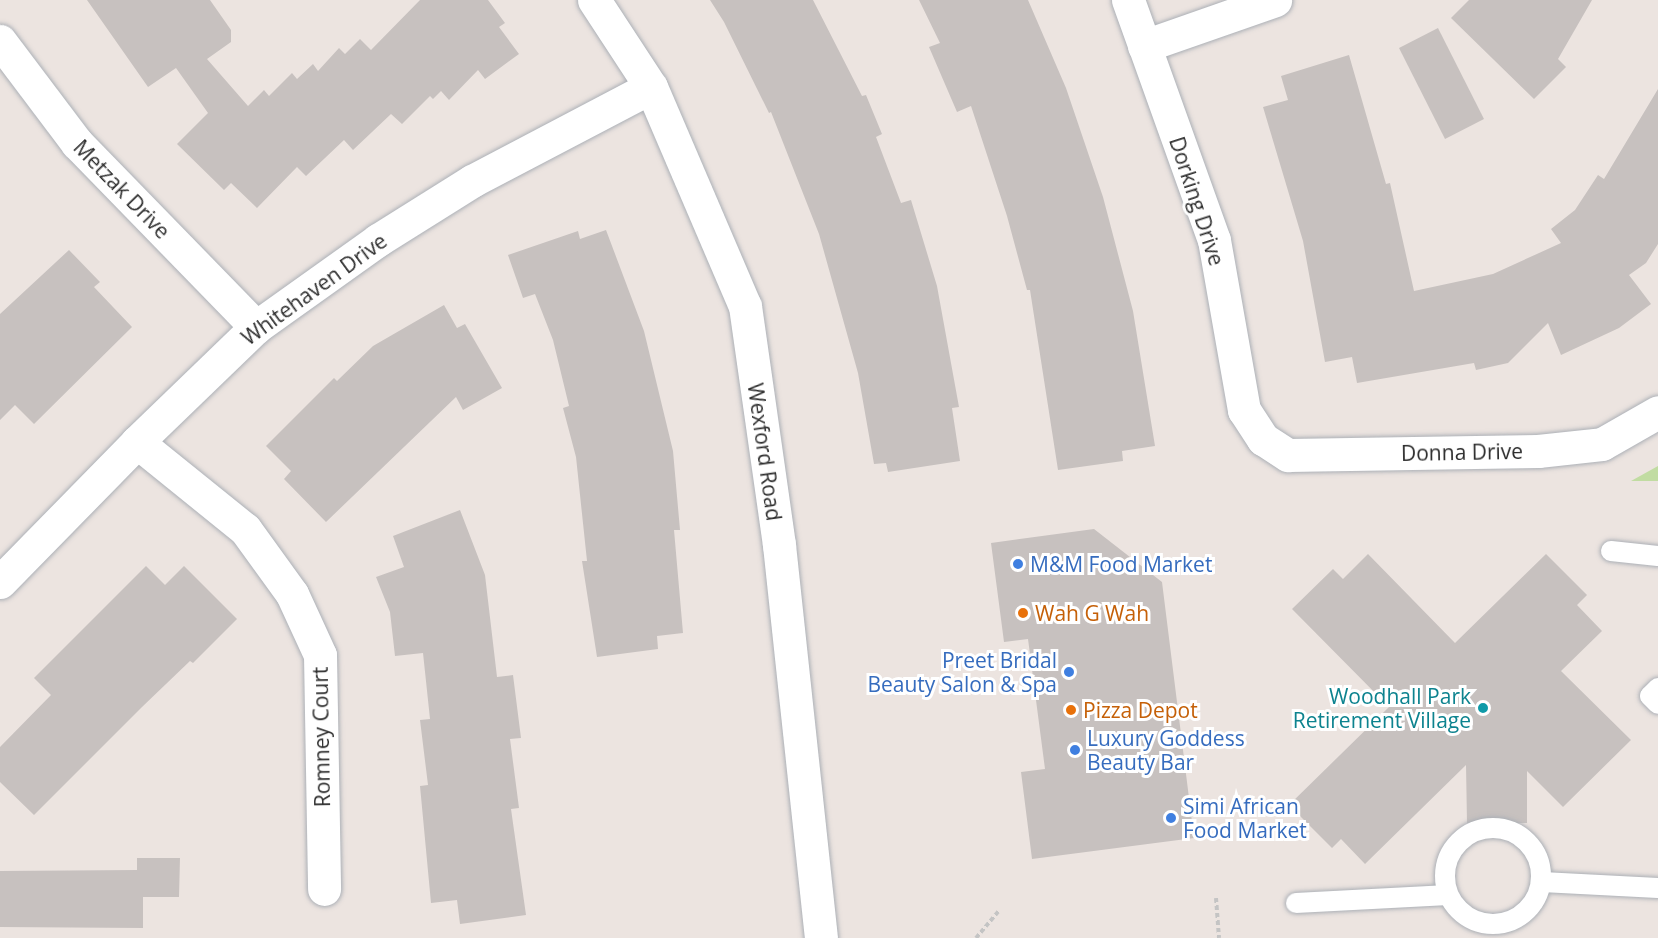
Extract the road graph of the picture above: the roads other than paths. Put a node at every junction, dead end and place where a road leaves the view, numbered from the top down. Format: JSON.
{"nodes":[{"id":1,"x":594,"y":0,"type":"edge"},
{"id":2,"x":1128,"y":0,"type":"edge"},
{"id":3,"x":1275,"y":0,"type":"edge"},
{"id":4,"x":0,"y":41,"type":"edge"},
{"id":5,"x":1144,"y":46,"type":"junction"},
{"id":6,"x":651,"y":87,"type":"junction"},
{"id":7,"x":256,"y":327,"type":"junction"},
{"id":8,"x":1658,"y":412,"type":"edge"},
{"id":9,"x":1263,"y":439,"type":"joint"},
{"id":10,"x":137,"y":442,"type":"junction"},
{"id":11,"x":1611,"y":551,"type":"dead end"},
{"id":12,"x":1658,"y":556,"type":"edge"},
{"id":13,"x":0,"y":582,"type":"edge"},
{"id":14,"x":1658,"y":688,"type":"edge"},
{"id":15,"x":1658,"y":704,"type":"edge"},
{"id":16,"x":1542,"y":882,"type":"junction"},
{"id":17,"x":1658,"y":888,"type":"edge"},
{"id":18,"x":324,"y":889,"type":"dead end"},
{"id":19,"x":1448,"y":894,"type":"junction"},
{"id":20,"x":1296,"y":903,"type":"dead end"},
{"id":21,"x":821,"y":938,"type":"edge"}],
"edges":[{"from":1,"to":6,"type":"street","name":"Wexford Road"},
{"from":2,"to":5,"type":"street","name":"Dorking Drive"},
{"from":3,"to":5,"type":"street"},
{"from":4,"to":7,"type":"street","name":"Metzak Drive"},
{"from":5,"to":9,"type":"street","name":"Dorking Drive"},
{"from":6,"to":7,"type":"street","name":"Whitehaven Drive"},
{"from":6,"to":21,"type":"street","name":"Wexford Road"},
{"from":7,"to":10,"type":"street","name":"Whitehaven Drive"},
{"from":8,"to":9,"type":"street","name":"Donna Drive"},
{"from":10,"to":13,"type":"street","name":"Whitehaven Drive"},
{"from":10,"to":18,"type":"street","name":"Romney Court"},
{"from":11,"to":12,"type":"lane"},
{"from":14,"to":15,"type":"lane"},
{"from":16,"to":17,"type":"lane"},
{"from":16,"to":19,"type":"lane"},
{"from":16,"to":19,"type":"lane"},
{"from":19,"to":20,"type":"lane"}]}
